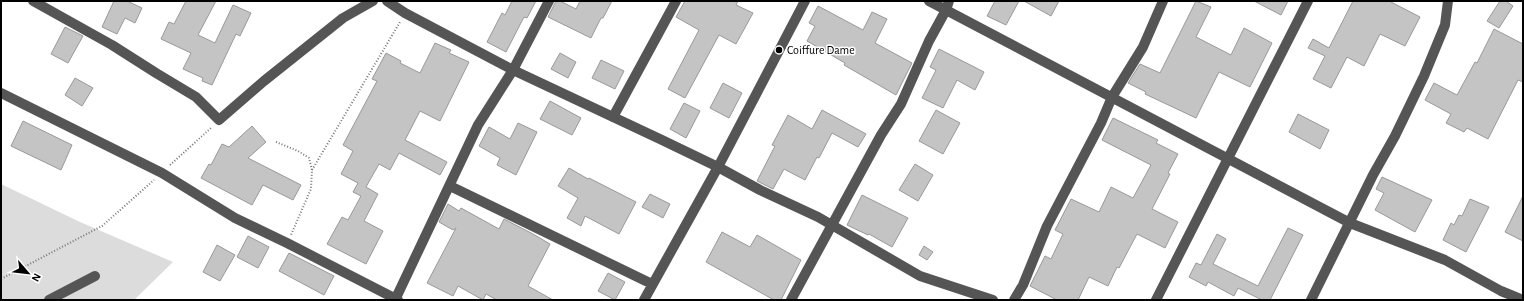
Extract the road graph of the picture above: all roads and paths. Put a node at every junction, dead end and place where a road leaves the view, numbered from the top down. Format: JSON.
{"nodes":[{"id":1,"x":33,"y":1,"type":"edge"},
{"id":2,"x":373,"y":1,"type":"edge"},
{"id":3,"x":387,"y":1,"type":"edge"},
{"id":4,"x":549,"y":1,"type":"edge"},
{"id":5,"x":676,"y":1,"type":"edge"},
{"id":6,"x":805,"y":1,"type":"edge"},
{"id":7,"x":929,"y":1,"type":"edge"},
{"id":8,"x":1163,"y":1,"type":"edge"},
{"id":9,"x":1308,"y":1,"type":"edge"},
{"id":10,"x":1448,"y":1,"type":"edge"},
{"id":11,"x":948,"y":5,"type":"edge"},
{"id":12,"x":405,"y":13,"type":"junction"},
{"id":13,"x":513,"y":70,"type":"junction"},
{"id":14,"x":1,"y":94,"type":"edge"},
{"id":15,"x":1112,"y":97,"type":"junction"},
{"id":16,"x":613,"y":117,"type":"junction"},
{"id":17,"x":219,"y":120,"type":"junction"},
{"id":18,"x":276,"y":142,"type":"dead end"},
{"id":19,"x":1229,"y":159,"type":"junction"},
{"id":20,"x":718,"y":168,"type":"junction"},
{"id":21,"x":312,"y":170,"type":"junction"},
{"id":22,"x":162,"y":173,"type":"junction"},
{"id":23,"x":450,"y":186,"type":"junction"},
{"id":24,"x":1350,"y":223,"type":"junction"},
{"id":25,"x":831,"y":224,"type":"junction"},
{"id":26,"x":288,"y":243,"type":"junction"},
{"id":27,"x":96,"y":276,"type":"dead end"},
{"id":28,"x":1,"y":278,"type":"edge"},
{"id":29,"x":652,"y":284,"type":"junction"},
{"id":30,"x":49,"y":300,"type":"edge"},
{"id":31,"x":396,"y":300,"type":"edge"},
{"id":32,"x":644,"y":300,"type":"edge"},
{"id":33,"x":791,"y":300,"type":"edge"},
{"id":34,"x":993,"y":300,"type":"edge"},
{"id":35,"x":1014,"y":300,"type":"edge"},
{"id":36,"x":1156,"y":300,"type":"edge"},
{"id":37,"x":1311,"y":300,"type":"edge"},
{"id":38,"x":1523,"y":300,"type":"edge"}],
"edges":[{"from":1,"to":17,"type":"street"},
{"from":2,"to":17,"type":"street"},
{"from":3,"to":12,"type":"street"},
{"from":4,"to":13,"type":"street"},
{"from":5,"to":16,"type":"street"},
{"from":6,"to":20,"type":"street"},
{"from":7,"to":11,"type":"street"},
{"from":8,"to":15,"type":"street"},
{"from":9,"to":19,"type":"street"},
{"from":10,"to":24,"type":"street"},
{"from":11,"to":15,"type":"street"},
{"from":11,"to":25,"type":"street"},
{"from":12,"to":13,"type":"street"},
{"from":12,"to":21,"type":"path"},
{"from":13,"to":16,"type":"street"},
{"from":13,"to":23,"type":"street"},
{"from":14,"to":22,"type":"street"},
{"from":15,"to":19,"type":"street"},
{"from":15,"to":35,"type":"street"},
{"from":16,"to":20,"type":"street"},
{"from":17,"to":22,"type":"path"},
{"from":18,"to":21,"type":"path"},
{"from":19,"to":24,"type":"street"},
{"from":19,"to":36,"type":"street"},
{"from":20,"to":25,"type":"street"},
{"from":20,"to":29,"type":"street"},
{"from":21,"to":26,"type":"path"},
{"from":22,"to":26,"type":"street"},
{"from":22,"to":28,"type":"path"},
{"from":23,"to":29,"type":"street"},
{"from":23,"to":31,"type":"street"},
{"from":24,"to":37,"type":"street"},
{"from":24,"to":38,"type":"street"},
{"from":25,"to":33,"type":"street"},
{"from":25,"to":34,"type":"street"},
{"from":26,"to":31,"type":"street"},
{"from":27,"to":30,"type":"street"},
{"from":29,"to":32,"type":"street"}]}
